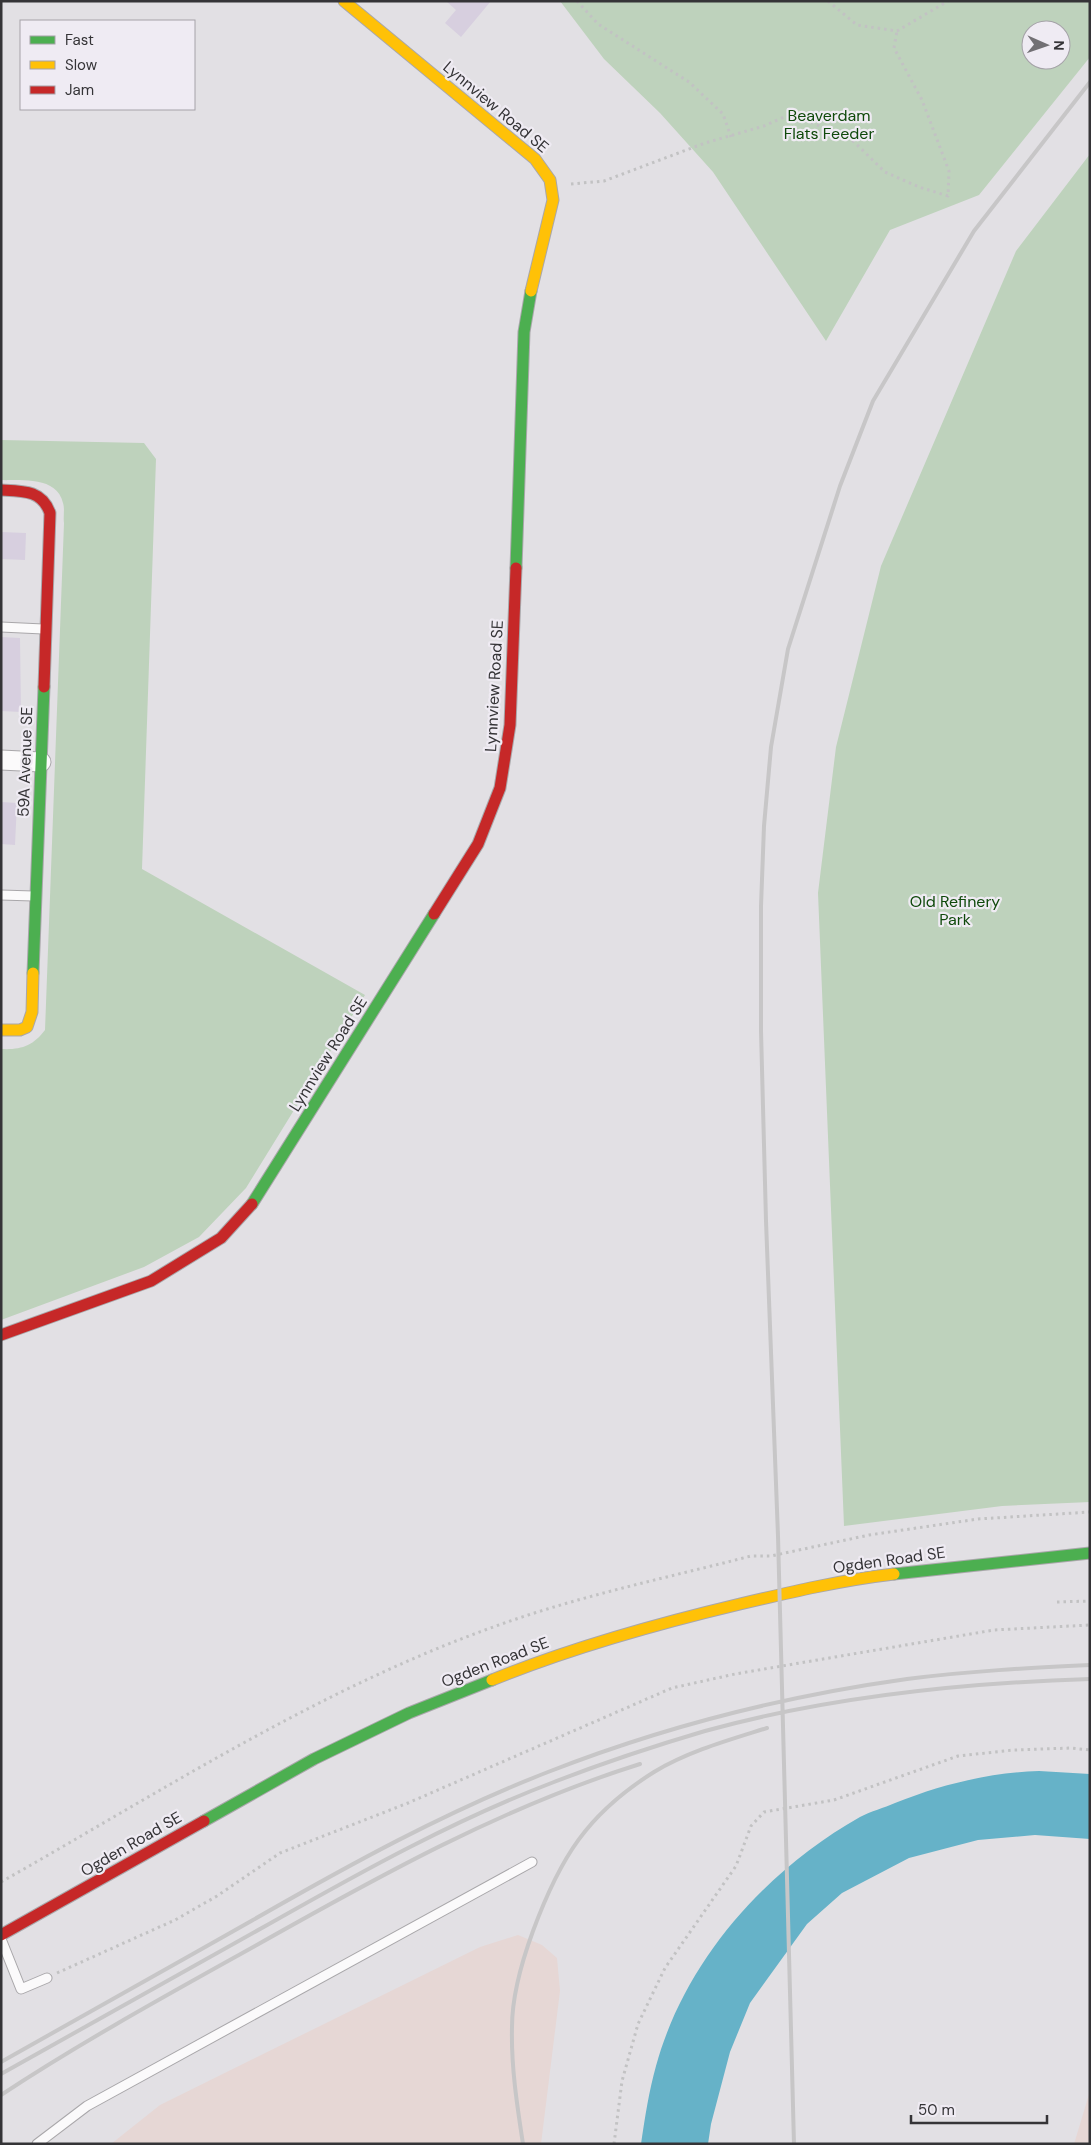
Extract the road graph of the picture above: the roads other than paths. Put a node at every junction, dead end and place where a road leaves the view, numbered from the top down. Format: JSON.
{"nodes":[{"id":1,"x":344,"y":1,"type":"edge"},
{"id":2,"x":1,"y":490,"type":"edge"},
{"id":3,"x":1,"y":627,"type":"edge"},
{"id":4,"x":46,"y":630,"type":"junction"},
{"id":5,"x":1,"y":760,"type":"edge"},
{"id":6,"x":41,"y":762,"type":"junction"},
{"id":7,"x":1,"y":895,"type":"edge"},
{"id":8,"x":36,"y":896,"type":"junction"},
{"id":9,"x":1,"y":1030,"type":"edge"},
{"id":10,"x":1,"y":1335,"type":"edge"},
{"id":11,"x":1090,"y":1553,"type":"edge"},
{"id":12,"x":1049,"y":1559,"type":"junction"},
{"id":13,"x":1090,"y":1562,"type":"edge"},
{"id":14,"x":532,"y":1862,"type":"dead end"},
{"id":15,"x":1,"y":1937,"type":"edge"},
{"id":16,"x":47,"y":1978,"type":"road end"},
{"id":17,"x":37,"y":2144,"type":"edge"}],
"edges":[{"from":1,"to":10,"type":"street","name":"Lynnview Road SE"},
{"from":2,"to":4,"type":"street","name":"59A Avenue SE"},
{"from":3,"to":4,"type":"lane"},
{"from":4,"to":6,"type":"street","name":"59A Avenue SE"},
{"from":5,"to":6,"type":"street"},
{"from":6,"to":8,"type":"street","name":"59A Avenue SE"},
{"from":7,"to":8,"type":"lane"},
{"from":8,"to":9,"type":"street","name":"59A Avenue SE"},
{"from":11,"to":12,"type":"street","name":"Ogden Road SE"},
{"from":12,"to":13,"type":"street","name":"Ogden Road SE"},
{"from":12,"to":15,"type":"street","name":"Ogden Road SE"},
{"from":14,"to":17,"type":"lane"},
{"from":15,"to":16,"type":"lane"}]}
